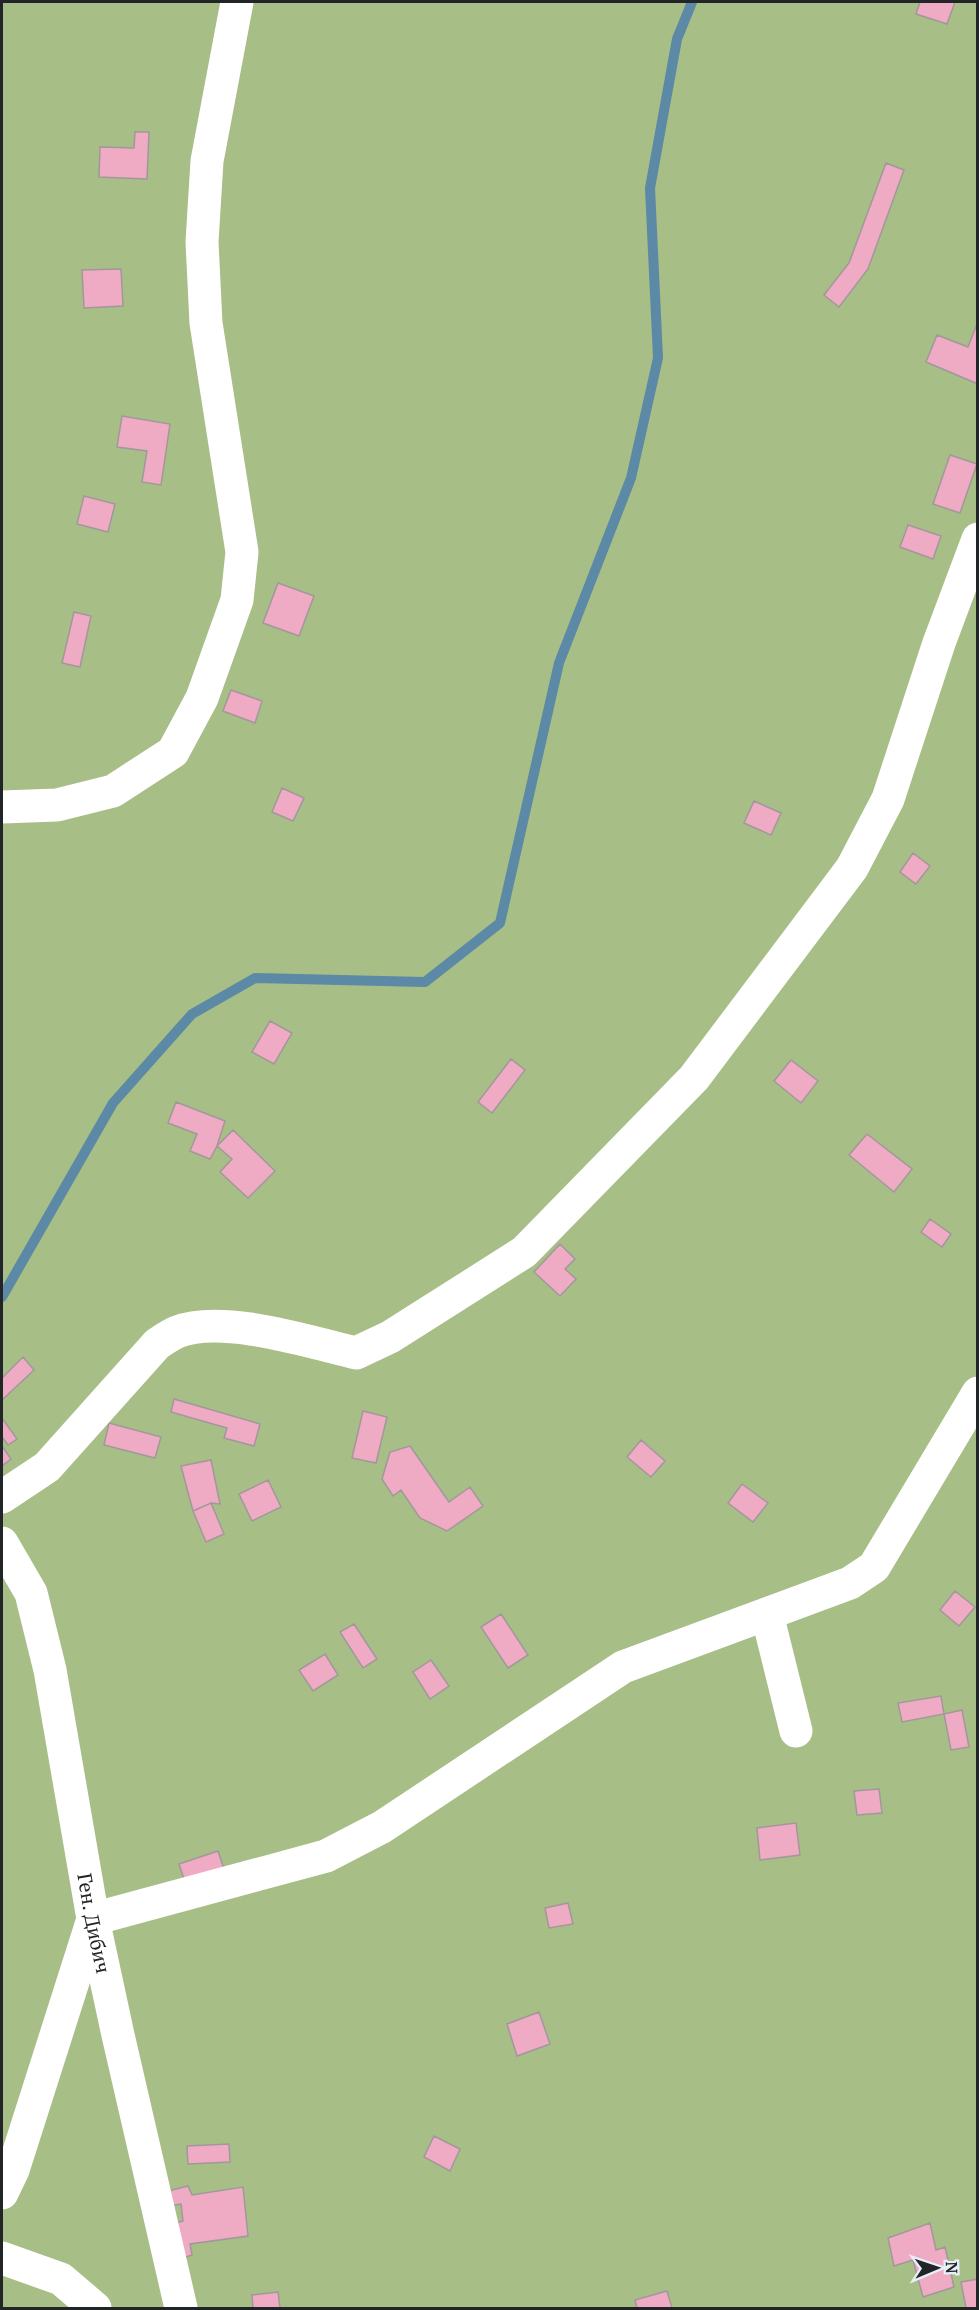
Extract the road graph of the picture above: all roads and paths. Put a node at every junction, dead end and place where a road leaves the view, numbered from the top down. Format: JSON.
{"nodes":[{"id":1,"x":237,"y":2,"type":"edge"},
{"id":2,"x":978,"y":540,"type":"edge"},
{"id":3,"x":2,"y":807,"type":"edge"},
{"id":4,"x":978,"y":1394,"type":"edge"},
{"id":5,"x":2,"y":1497,"type":"edge"},
{"id":6,"x":2,"y":1543,"type":"edge"},
{"id":7,"x":767,"y":1614,"type":"junction"},
{"id":8,"x":796,"y":1731,"type":"dead end"},
{"id":9,"x":93,"y":1919,"type":"junction"},
{"id":10,"x":2,"y":2193,"type":"edge"},
{"id":11,"x":2,"y":2259,"type":"edge"},
{"id":12,"x":95,"y":2308,"type":"edge"},
{"id":13,"x":181,"y":2308,"type":"edge"}],
"edges":[{"from":1,"to":3,"type":"street"},
{"from":2,"to":5,"type":"street"},
{"from":4,"to":7,"type":"street"},
{"from":6,"to":9,"type":"street","name":"Ген. Дибич"},
{"from":7,"to":8,"type":"street"},
{"from":7,"to":9,"type":"street"},
{"from":9,"to":10,"type":"street"},
{"from":9,"to":13,"type":"street","name":"Ген. Дибич"},
{"from":11,"to":12,"type":"street"}]}
